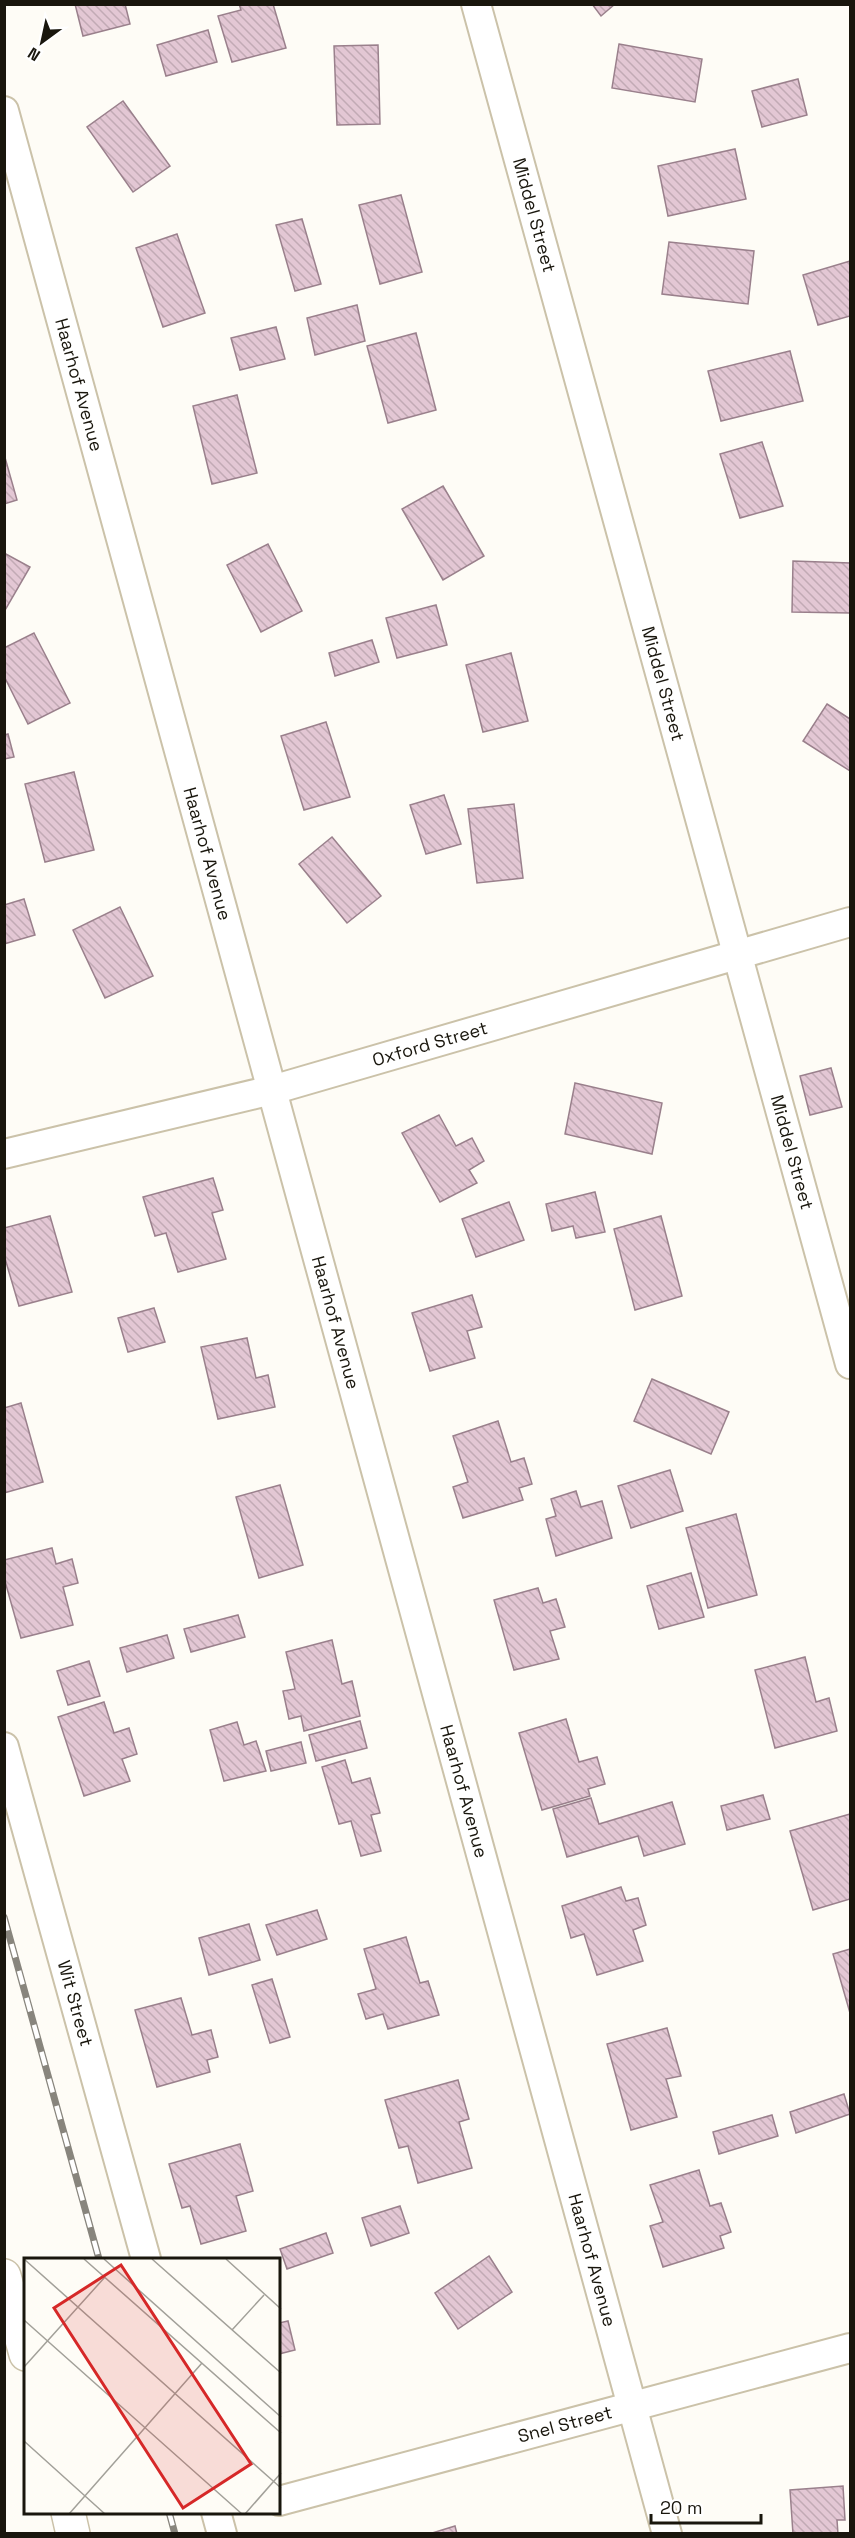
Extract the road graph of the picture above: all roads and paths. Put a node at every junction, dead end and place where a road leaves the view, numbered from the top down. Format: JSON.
{"nodes":[{"id":1,"x":476,"y":4,"type":"edge"},
{"id":2,"x":4,"y":111,"type":"edge"},
{"id":3,"x":850,"y":922,"type":"edge"},
{"id":4,"x":738,"y":955,"type":"junction"},
{"id":5,"x":272,"y":1090,"type":"junction"},
{"id":6,"x":4,"y":1154,"type":"edge"},
{"id":7,"x":850,"y":1364,"type":"edge"},
{"id":8,"x":4,"y":1747,"type":"edge"},
{"id":9,"x":146,"y":2258,"type":"edge"},
{"id":10,"x":4,"y":2276,"type":"edge"},
{"id":11,"x":24,"y":2347,"type":"edge"},
{"id":12,"x":850,"y":2348,"type":"edge"},
{"id":13,"x":632,"y":2407,"type":"junction"},
{"id":14,"x":280,"y":2501,"type":"edge"},
{"id":15,"x":69,"y":2514,"type":"edge"},
{"id":16,"x":74,"y":2534,"type":"edge"},
{"id":17,"x":667,"y":2534,"type":"edge"}],
"edges":[{"from":1,"to":4,"type":"street","name":"Middel Street"},
{"from":2,"to":5,"type":"street","name":"Haarhof Avenue"},
{"from":3,"to":4,"type":"street","name":"Oxford Street"},
{"from":4,"to":5,"type":"street","name":"Oxford Street"},
{"from":4,"to":7,"type":"street","name":"Middel Street"},
{"from":5,"to":6,"type":"street","name":"Oxford Street"},
{"from":5,"to":13,"type":"street","name":"Haarhof Avenue"},
{"from":8,"to":9,"type":"street","name":"Wit Street"},
{"from":10,"to":11,"type":"street"},
{"from":12,"to":13,"type":"street","name":"Snel Street"},
{"from":13,"to":14,"type":"street","name":"Snel Street"},
{"from":13,"to":17,"type":"street","name":"Haarhof Avenue"},
{"from":15,"to":16,"type":"street"}]}
